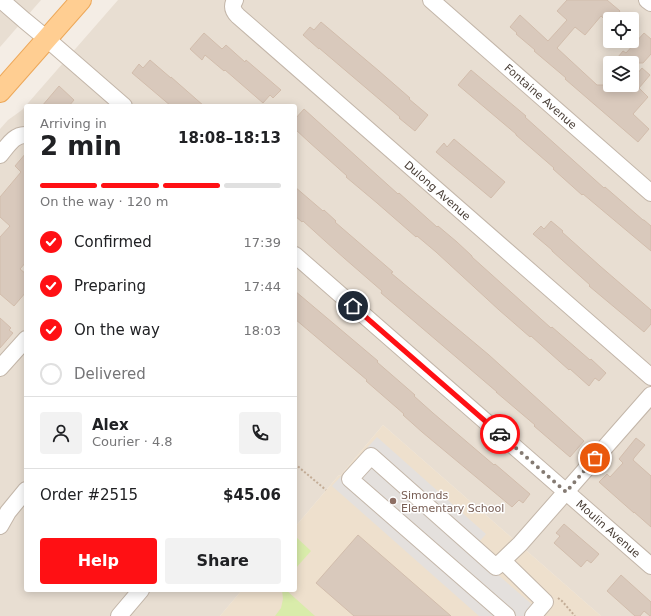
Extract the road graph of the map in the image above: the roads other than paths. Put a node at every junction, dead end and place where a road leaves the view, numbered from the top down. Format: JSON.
{"nodes":[{"id":1,"x":1,"y":0,"type":"edge"},
{"id":2,"x":81,"y":0,"type":"edge"},
{"id":3,"x":234,"y":0,"type":"edge"},
{"id":4,"x":431,"y":0,"type":"edge"},
{"id":5,"x":647,"y":0,"type":"edge"},
{"id":6,"x":651,"y":4,"type":"edge"},
{"id":7,"x":47,"y":39,"type":"junction"},
{"id":8,"x":0,"y":92,"type":"edge"},
{"id":9,"x":122,"y":104,"type":"edge"},
{"id":10,"x":24,"y":135,"type":"edge"},
{"id":11,"x":0,"y":155,"type":"edge"},
{"id":12,"x":651,"y":192,"type":"edge"},
{"id":13,"x":297,"y":257,"type":"edge"},
{"id":14,"x":24,"y":341,"type":"edge"},
{"id":15,"x":0,"y":368,"type":"edge"},
{"id":16,"x":651,"y":377,"type":"edge"},
{"id":17,"x":651,"y":394,"type":"edge"},
{"id":18,"x":24,"y":492,"type":"edge"},
{"id":19,"x":566,"y":492,"type":"junction"},
{"id":20,"x":0,"y":526,"type":"edge"},
{"id":21,"x":503,"y":561,"type":"junction"},
{"id":22,"x":651,"y":566,"type":"edge"},
{"id":23,"x":139,"y":592,"type":"edge"},
{"id":24,"x":119,"y":616,"type":"edge"},
{"id":25,"x":507,"y":616,"type":"edge"},
{"id":26,"x":532,"y":616,"type":"edge"}],
"edges":[{"from":1,"to":7,"type":"street"},
{"from":2,"to":7,"type":"main road"},
{"from":3,"to":16,"type":"street","name":"Dulong Avenue"},
{"from":4,"to":12,"type":"street","name":"Fontaine Avenue"},
{"from":5,"to":6,"type":"street"},
{"from":7,"to":8,"type":"main road"},
{"from":7,"to":9,"type":"street"},
{"from":10,"to":11,"type":"street"},
{"from":13,"to":19,"type":"street","name":"Moulin Avenue"},
{"from":14,"to":15,"type":"street"},
{"from":17,"to":19,"type":"street"},
{"from":18,"to":20,"type":"street"},
{"from":19,"to":21,"type":"street"},
{"from":19,"to":22,"type":"street","name":"Moulin Avenue"},
{"from":21,"to":25,"type":"street"},
{"from":21,"to":26,"type":"street"},
{"from":23,"to":24,"type":"street"}]}
